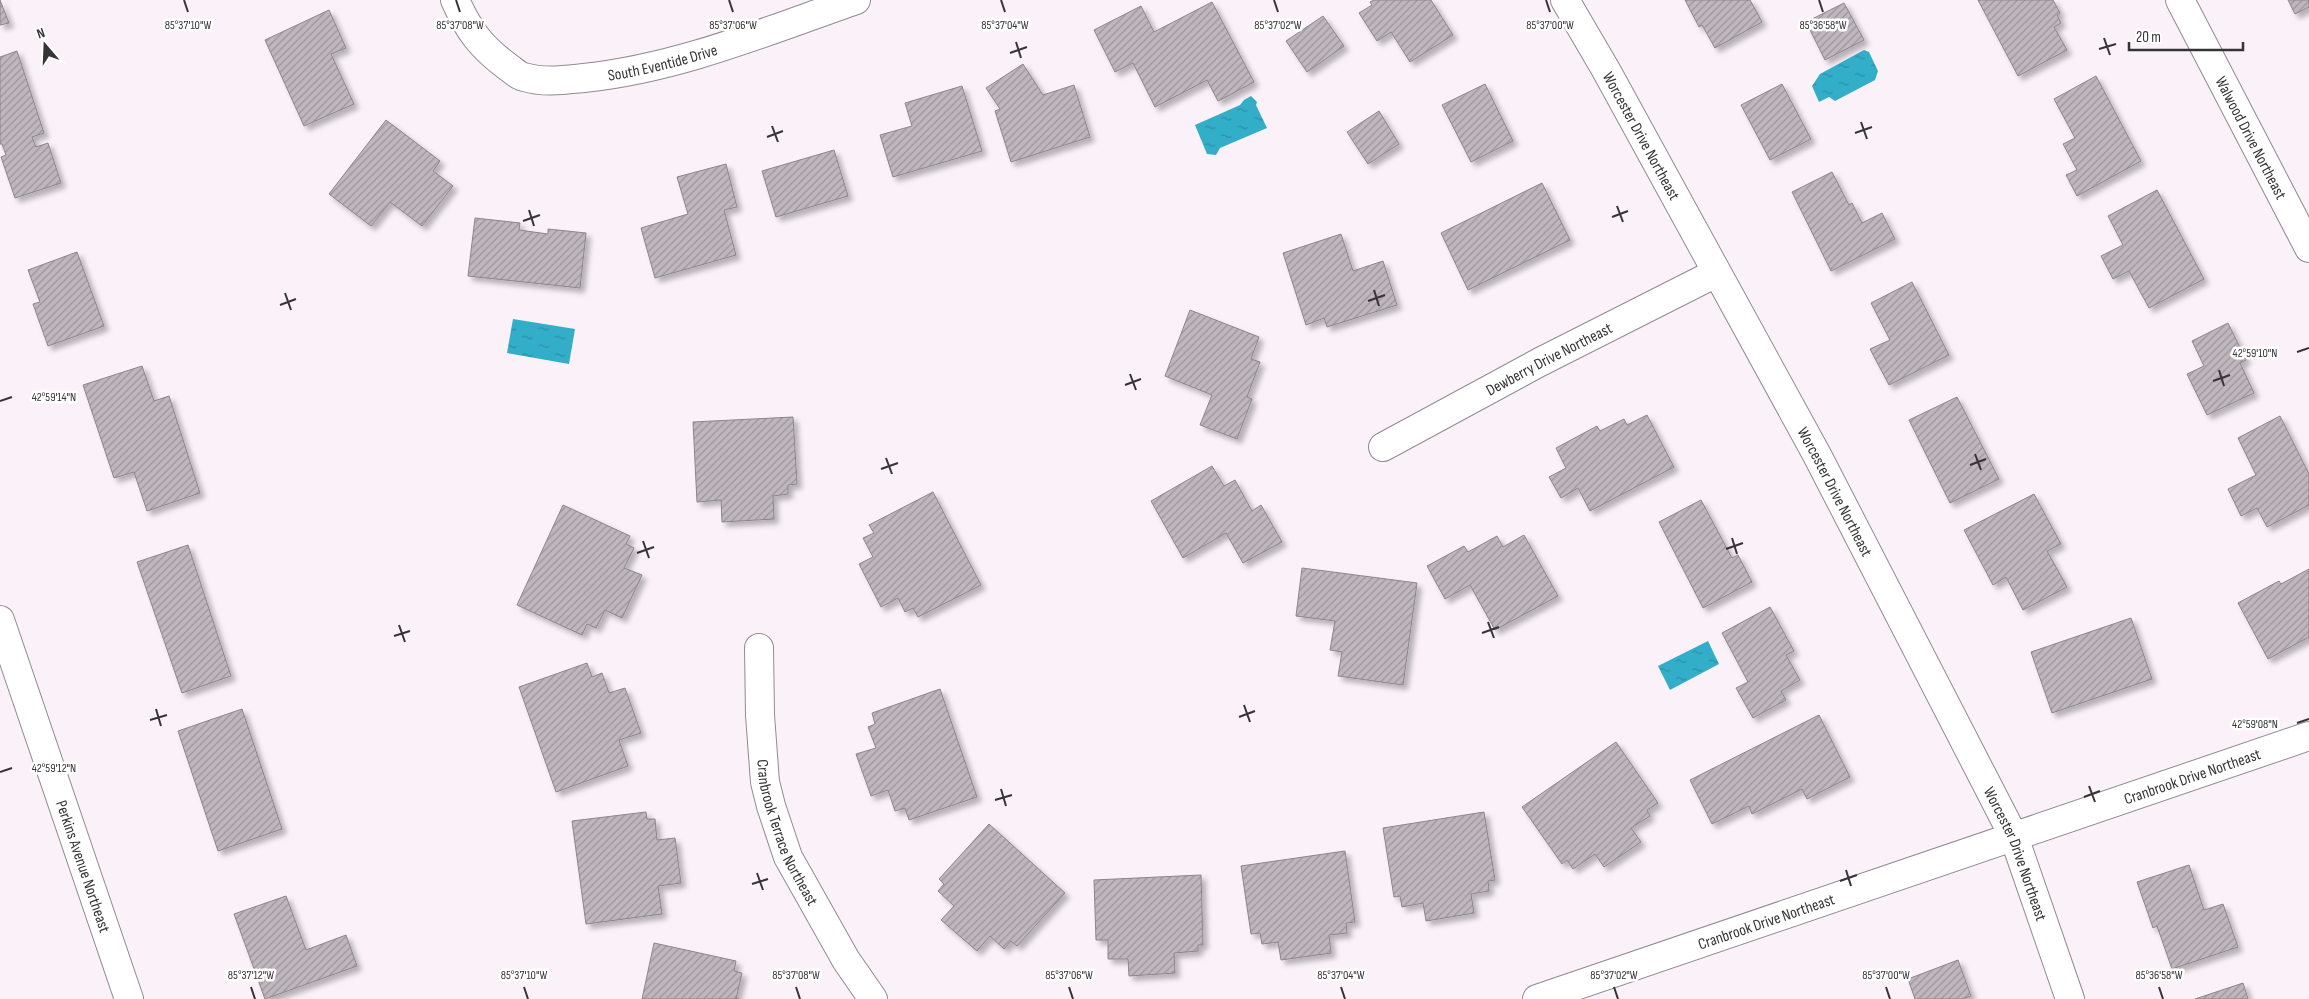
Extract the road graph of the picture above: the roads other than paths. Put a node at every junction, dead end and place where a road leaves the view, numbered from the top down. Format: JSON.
{"nodes":[{"id":1,"x":455,"y":0,"type":"edge"},
{"id":2,"x":856,"y":0,"type":"edge"},
{"id":3,"x":1565,"y":0,"type":"edge"},
{"id":4,"x":2180,"y":0,"type":"edge"},
{"id":5,"x":2309,"y":248,"type":"edge"},
{"id":6,"x":1716,"y":273,"type":"junction"},
{"id":7,"x":1383,"y":447,"type":"dead end"},
{"id":8,"x":0,"y":620,"type":"edge"},
{"id":9,"x":759,"y":648,"type":"dead end"},
{"id":10,"x":2309,"y":736,"type":"edge"},
{"id":11,"x":2014,"y":837,"type":"junction"},
{"id":12,"x":129,"y":999,"type":"edge"},
{"id":13,"x":873,"y":999,"type":"edge"},
{"id":14,"x":1537,"y":999,"type":"edge"},
{"id":15,"x":2070,"y":999,"type":"edge"}],
"edges":[{"from":1,"to":2,"type":"street","name":"South Eventide Drive"},
{"from":3,"to":6,"type":"street","name":"Worcester Drive Northeast"},
{"from":4,"to":5,"type":"street","name":"Walwood Drive Northeast"},
{"from":6,"to":7,"type":"street","name":"Dewberry Drive Northeast"},
{"from":6,"to":11,"type":"street","name":"Worcester Drive Northeast"},
{"from":8,"to":12,"type":"street","name":"Perkins Avenue Northeast"},
{"from":9,"to":13,"type":"street","name":"Cranbrook Terrace Northeast"},
{"from":10,"to":11,"type":"street","name":"Cranbrook Drive Northeast"},
{"from":11,"to":14,"type":"street","name":"Cranbrook Drive Northeast"},
{"from":11,"to":15,"type":"street","name":"Worcester Drive Northeast"}]}
